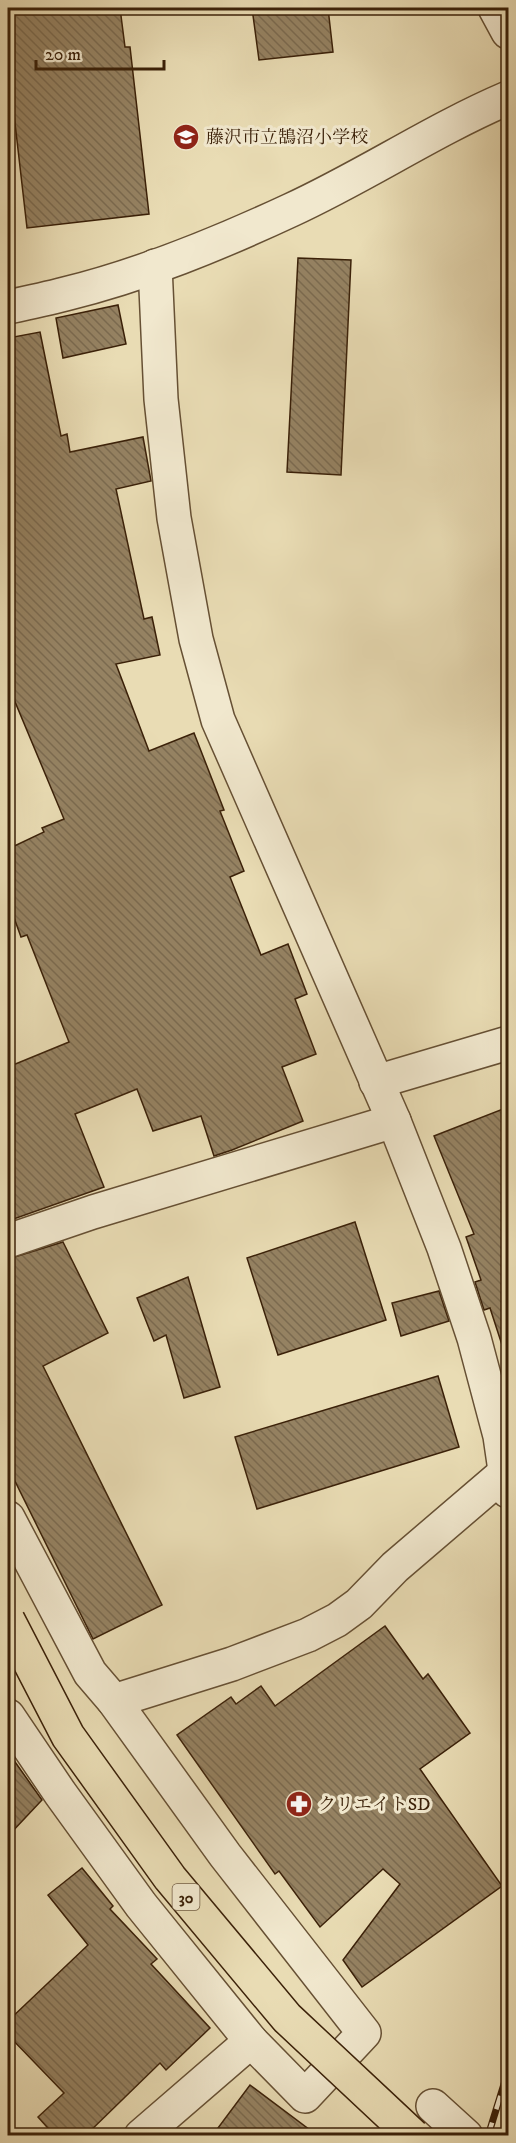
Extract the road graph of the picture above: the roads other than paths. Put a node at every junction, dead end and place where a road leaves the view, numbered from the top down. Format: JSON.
{"nodes":[{"id":1,"x":495,"y":8,"type":"edge"},
{"id":2,"x":508,"y":32,"type":"edge"},
{"id":3,"x":508,"y":98,"type":"edge"},
{"id":4,"x":155,"y":266,"type":"junction"},
{"id":5,"x":8,"y":307,"type":"edge"},
{"id":6,"x":508,"y":1043,"type":"edge"},
{"id":7,"x":376,"y":1082,"type":"junction"},
{"id":8,"x":394,"y":1121,"type":"junction"},
{"id":9,"x":8,"y":1241,"type":"edge"},
{"id":10,"x":507,"y":1481,"type":"edge"},
{"id":11,"x":8,"y":1518,"type":"edge"},
{"id":12,"x":8,"y":1620,"type":"edge"},
{"id":13,"x":114,"y":1701,"type":"junction"},
{"id":14,"x":8,"y":1716,"type":"edge"},
{"id":15,"x":251,"y":2041,"type":"junction"},
{"id":16,"x":434,"y":2106,"type":"dead end"},
{"id":17,"x":141,"y":2136,"type":"edge"},
{"id":18,"x":413,"y":2136,"type":"edge"},
{"id":19,"x":466,"y":2136,"type":"edge"}],
"edges":[{"from":1,"to":2,"type":"street"},
{"from":3,"to":4,"type":"street"},
{"from":4,"to":5,"type":"street"},
{"from":4,"to":7,"type":"street"},
{"from":6,"to":7,"type":"street"},
{"from":7,"to":8,"type":"street"},
{"from":8,"to":9,"type":"street"},
{"from":8,"to":10,"type":"street"},
{"from":10,"to":13,"type":"street"},
{"from":11,"to":13,"type":"street"},
{"from":12,"to":18,"type":"main road","number":"30","bridge":true},
{"from":13,"to":15,"type":"street"},
{"from":14,"to":15,"type":"street"},
{"from":15,"to":17,"type":"street"},
{"from":16,"to":19,"type":"street"}]}
